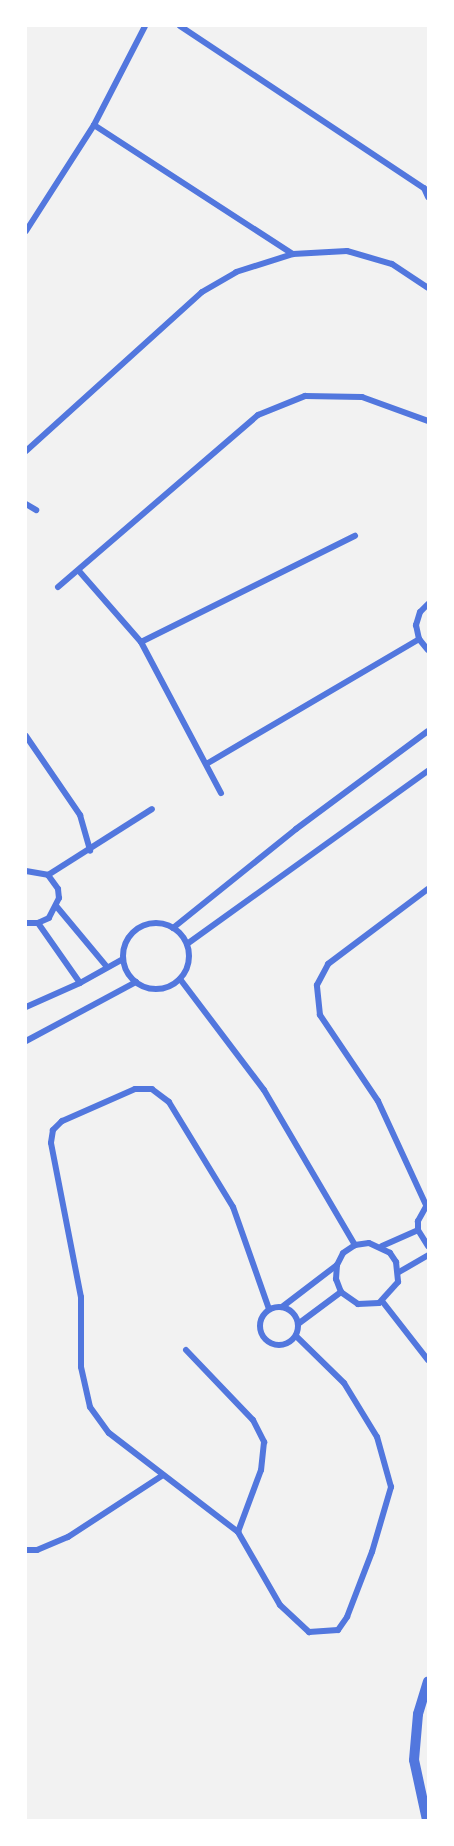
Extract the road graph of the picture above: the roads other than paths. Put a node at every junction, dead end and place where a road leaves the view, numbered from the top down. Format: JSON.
{"nodes":[{"id":1,"x":145,"y":26,"type":"edge"},
{"id":2,"x":180,"y":26,"type":"edge"},
{"id":3,"x":94,"y":125,"type":"junction"},
{"id":4,"x":429,"y":197,"type":"edge"},
{"id":5,"x":26,"y":231,"type":"edge"},
{"id":6,"x":292,"y":254,"type":"junction"},
{"id":7,"x":427,"y":283,"type":"edge"},
{"id":8,"x":429,"y":422,"type":"edge"},
{"id":9,"x":26,"y":451,"type":"edge"},
{"id":10,"x":26,"y":504,"type":"edge"},
{"id":11,"x":36,"y":510,"type":"dead end"},
{"id":12,"x":355,"y":536,"type":"dead end"},
{"id":13,"x":79,"y":571,"type":"junction"},
{"id":14,"x":58,"y":587,"type":"dead end"},
{"id":15,"x":429,"y":604,"type":"edge"},
{"id":16,"x":419,"y":639,"type":"junction"},
{"id":17,"x":141,"y":642,"type":"junction"},
{"id":18,"x":429,"y":650,"type":"edge"},
{"id":19,"x":429,"y":731,"type":"edge"},
{"id":20,"x":26,"y":736,"type":"edge"},
{"id":21,"x":208,"y":763,"type":"junction"},
{"id":22,"x":429,"y":771,"type":"edge"},
{"id":23,"x":221,"y":793,"type":"dead end"},
{"id":24,"x":152,"y":809,"type":"dead end"},
{"id":25,"x":90,"y":851,"type":"junction"},
{"id":26,"x":26,"y":871,"type":"edge"},
{"id":27,"x":48,"y":875,"type":"junction"},
{"id":28,"x":429,"y":889,"type":"edge"},
{"id":29,"x":57,"y":907,"type":"junction"},
{"id":30,"x":26,"y":923,"type":"edge"},
{"id":31,"x":38,"y":923,"type":"junction"},
{"id":32,"x":173,"y":928,"type":"junction"},
{"id":33,"x":187,"y":944,"type":"junction"},
{"id":34,"x":123,"y":959,"type":"junction"},
{"id":35,"x":107,"y":967,"type":"junction"},
{"id":36,"x":180,"y":979,"type":"junction"},
{"id":37,"x":136,"y":982,"type":"junction"},
{"id":38,"x":80,"y":983,"type":"junction"},
{"id":39,"x":26,"y":1007,"type":"edge"},
{"id":40,"x":26,"y":1041,"type":"edge"},
{"id":41,"x":427,"y":1204,"type":"edge"},
{"id":42,"x":418,"y":1230,"type":"junction"},
{"id":43,"x":355,"y":1245,"type":"junction"},
{"id":44,"x":382,"y":1246,"type":"junction"},
{"id":45,"x":429,"y":1246,"type":"edge"},
{"id":46,"x":429,"y":1255,"type":"edge"},
{"id":47,"x":337,"y":1265,"type":"junction"},
{"id":48,"x":399,"y":1272,"type":"junction"},
{"id":49,"x":340,"y":1292,"type":"junction"},
{"id":50,"x":382,"y":1301,"type":"junction"},
{"id":51,"x":282,"y":1307,"type":"junction"},
{"id":52,"x":269,"y":1309,"type":"junction"},
{"id":53,"x":298,"y":1324,"type":"junction"},
{"id":54,"x":296,"y":1336,"type":"junction"},
{"id":55,"x":186,"y":1350,"type":"dead end"},
{"id":56,"x":429,"y":1360,"type":"edge"},
{"id":57,"x":163,"y":1475,"type":"junction"},
{"id":58,"x":238,"y":1532,"type":"junction"},
{"id":59,"x":26,"y":1550,"type":"edge"},
{"id":60,"x":429,"y":1681,"type":"edge"},
{"id":61,"x":427,"y":1821,"type":"edge"}],
"edges":[{"from":1,"to":3,"type":"street"},
{"from":2,"to":4,"type":"street"},
{"from":3,"to":5,"type":"street"},
{"from":3,"to":6,"type":"street"},
{"from":6,"to":7,"type":"street"},
{"from":6,"to":9,"type":"street"},
{"from":8,"to":13,"type":"street"},
{"from":10,"to":11,"type":"street"},
{"from":12,"to":17,"type":"street"},
{"from":13,"to":14,"type":"street"},
{"from":13,"to":17,"type":"street"},
{"from":15,"to":16,"type":"street"},
{"from":16,"to":18,"type":"street"},
{"from":16,"to":21,"type":"street"},
{"from":17,"to":21,"type":"street"},
{"from":19,"to":32,"type":"street"},
{"from":20,"to":25,"type":"street"},
{"from":21,"to":23,"type":"street"},
{"from":22,"to":33,"type":"street"},
{"from":24,"to":25,"type":"street"},
{"from":25,"to":27,"type":"street"},
{"from":26,"to":27,"type":"street"},
{"from":27,"to":29,"type":"street"},
{"from":28,"to":41,"type":"street"},
{"from":29,"to":31,"type":"street"},
{"from":29,"to":35,"type":"street"},
{"from":30,"to":31,"type":"street"},
{"from":31,"to":38,"type":"street"},
{"from":32,"to":33,"type":"street"},
{"from":32,"to":34,"type":"street"},
{"from":33,"to":36,"type":"street"},
{"from":34,"to":35,"type":"street"},
{"from":34,"to":37,"type":"street"},
{"from":35,"to":38,"type":"street"},
{"from":36,"to":37,"type":"street"},
{"from":36,"to":43,"type":"street"},
{"from":37,"to":40,"type":"street"},
{"from":38,"to":39,"type":"street"},
{"from":41,"to":42,"type":"street"},
{"from":42,"to":44,"type":"street"},
{"from":42,"to":45,"type":"street"},
{"from":43,"to":44,"type":"street"},
{"from":43,"to":47,"type":"street"},
{"from":44,"to":48,"type":"street"},
{"from":46,"to":48,"type":"street"},
{"from":47,"to":49,"type":"street"},
{"from":47,"to":51,"type":"street"},
{"from":48,"to":50,"type":"street"},
{"from":49,"to":50,"type":"street"},
{"from":49,"to":53,"type":"street"},
{"from":50,"to":56,"type":"street"},
{"from":51,"to":52,"type":"street"},
{"from":51,"to":53,"type":"street"},
{"from":52,"to":54,"type":"street"},
{"from":52,"to":57,"type":"street"},
{"from":53,"to":54,"type":"street"},
{"from":54,"to":58,"type":"street"},
{"from":55,"to":58,"type":"street"},
{"from":57,"to":58,"type":"street"},
{"from":57,"to":59,"type":"street"},
{"from":60,"to":61,"type":"street"}]}
